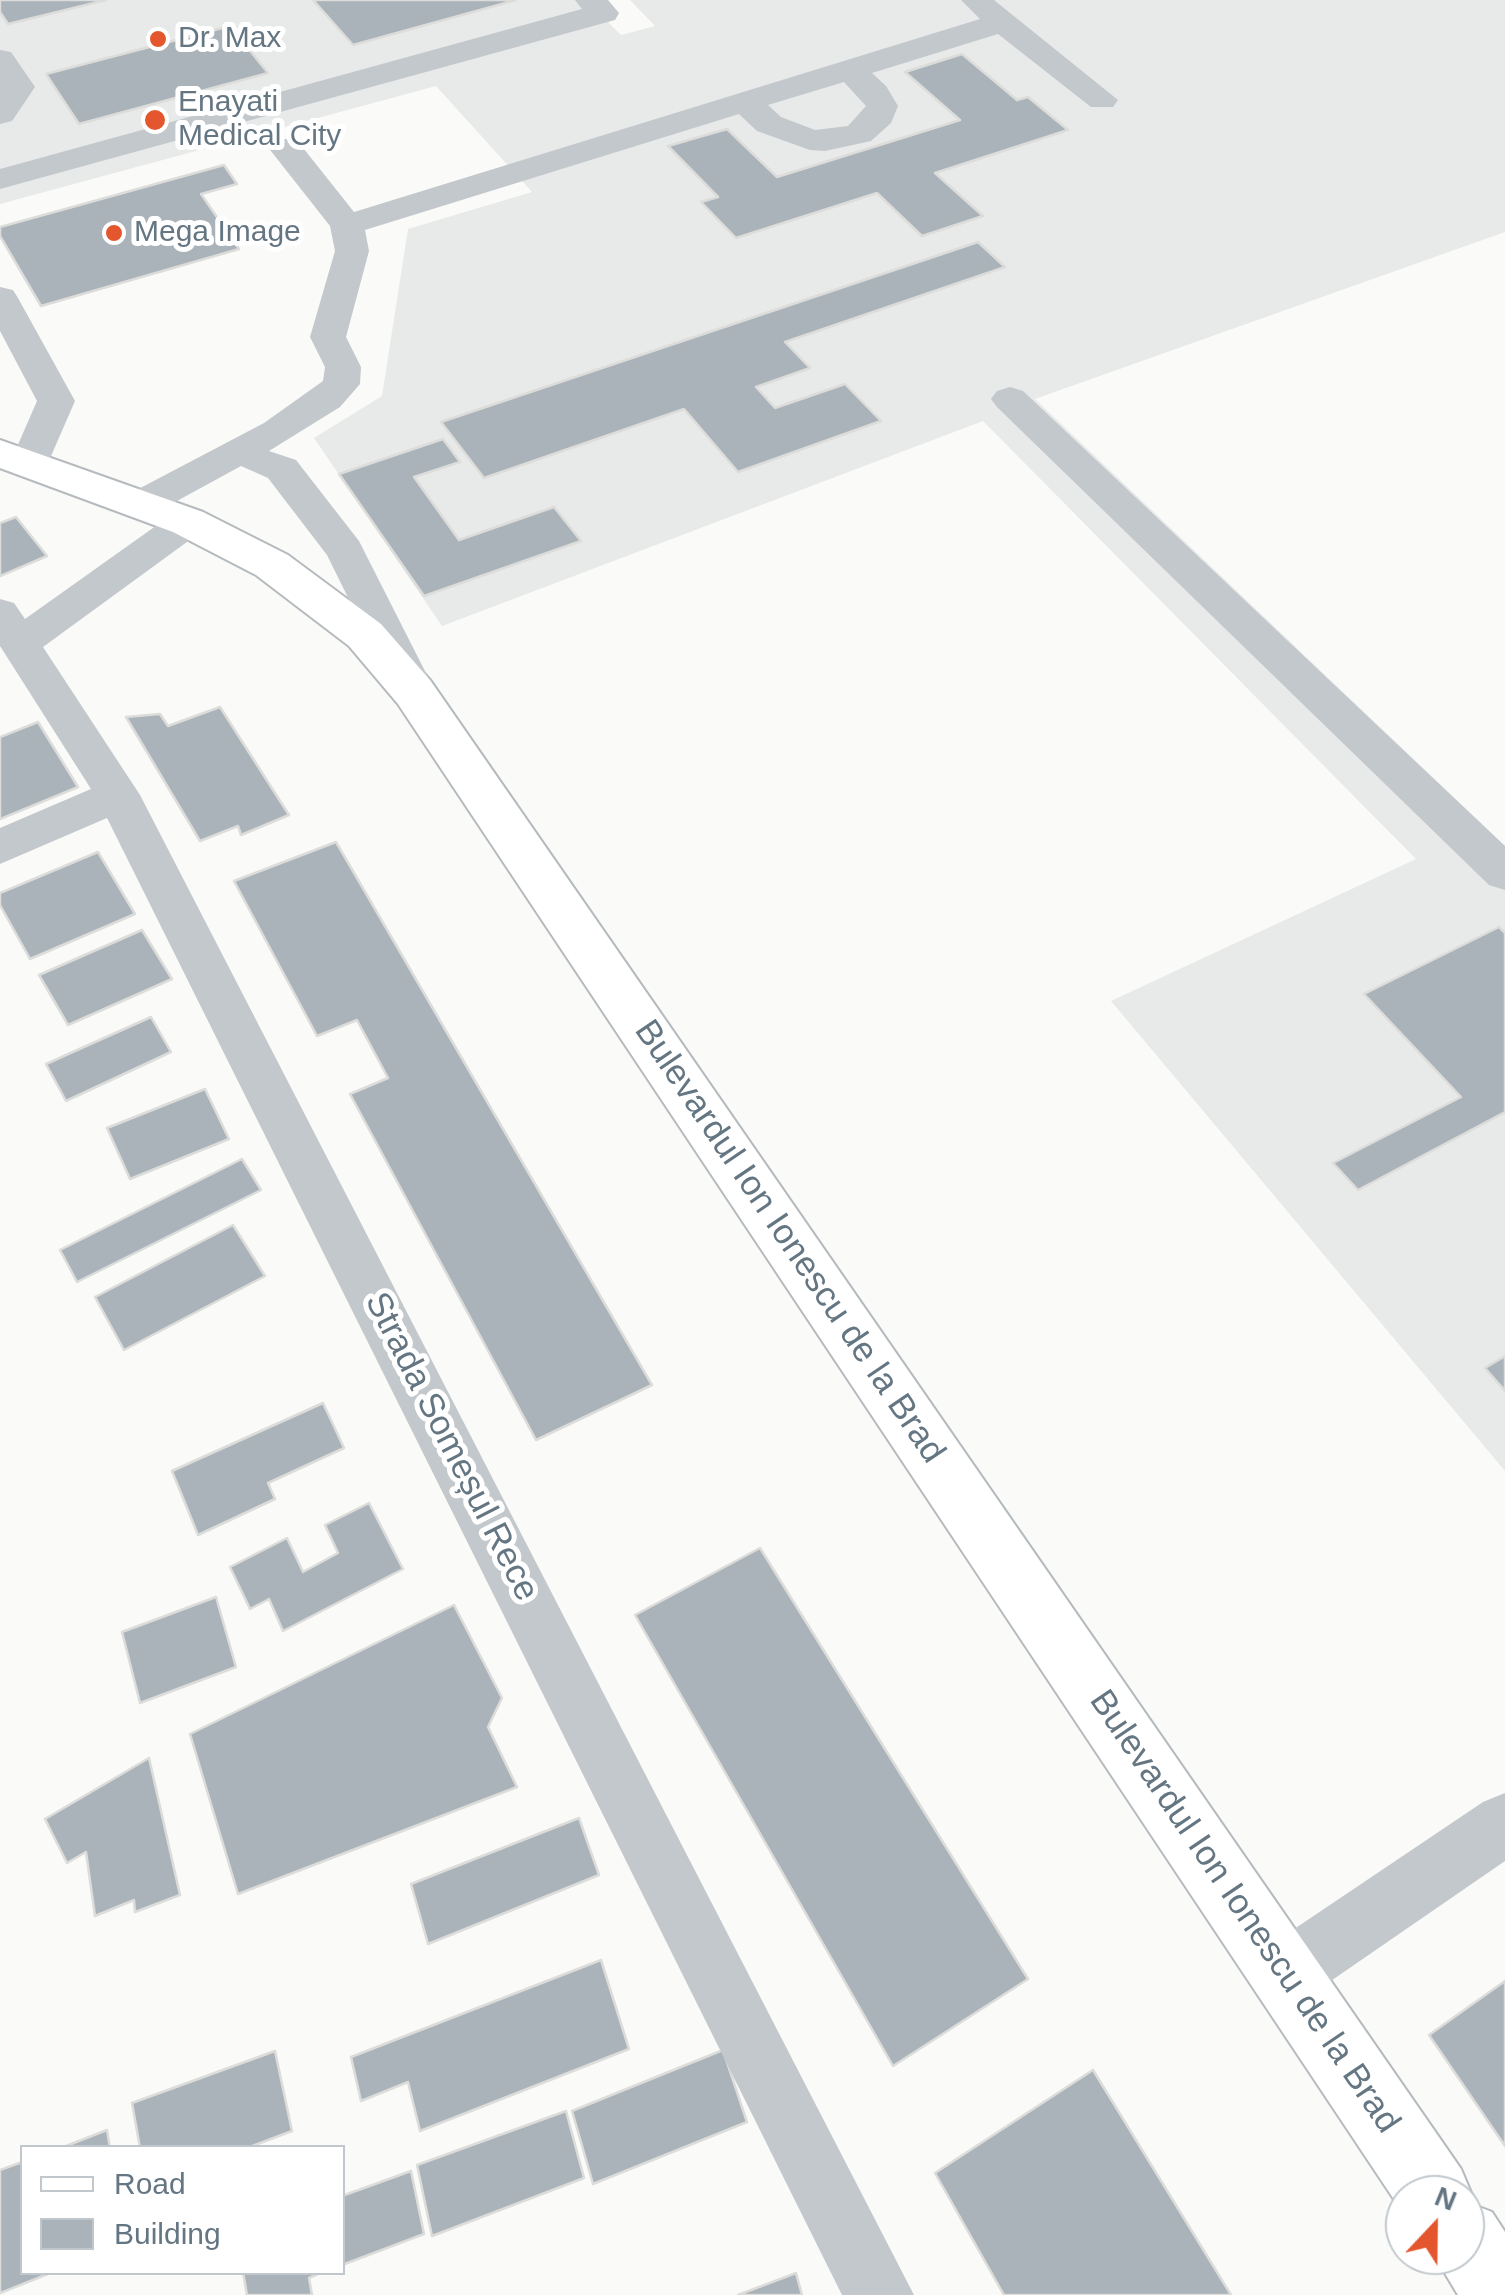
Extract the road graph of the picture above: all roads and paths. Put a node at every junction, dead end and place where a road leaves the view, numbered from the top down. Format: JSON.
{"nodes":[{"id":1,"x":590,"y":0,"type":"edge"},
{"id":2,"x":976,"y":0,"type":"edge"},
{"id":3,"x":1004,"y":22,"type":"junction"},
{"id":4,"x":0,"y":59,"type":"edge"},
{"id":5,"x":850,"y":70,"type":"junction"},
{"id":6,"x":1102,"y":100,"type":"dead end"},
{"id":7,"x":746,"y":102,"type":"junction"},
{"id":8,"x":0,"y":114,"type":"edge"},
{"id":9,"x":0,"y":132,"type":"edge"},
{"id":10,"x":284,"y":146,"type":"dead end"},
{"id":11,"x":13,"y":175,"type":"edge"},
{"id":12,"x":347,"y":225,"type":"junction"},
{"id":13,"x":0,"y":298,"type":"edge"},
{"id":14,"x":1010,"y":399,"type":"dead end"},
{"id":15,"x":245,"y":447,"type":"junction"},
{"id":16,"x":14,"y":458,"type":"edge"},
{"id":17,"x":164,"y":513,"type":"junction"},
{"id":18,"x":11,"y":627,"type":"edge"},
{"id":19,"x":414,"y":692,"type":"junction"},
{"id":20,"x":118,"y":795,"type":"junction"},
{"id":21,"x":0,"y":847,"type":"edge"},
{"id":22,"x":1505,"y":872,"type":"edge"},
{"id":23,"x":1505,"y":1824,"type":"edge"},
{"id":24,"x":1286,"y":1973,"type":"junction"},
{"id":25,"x":1422,"y":2175,"type":"edge"},
{"id":26,"x":1485,"y":2268,"type":"edge"},
{"id":27,"x":879,"y":2295,"type":"edge"},
{"id":28,"x":1503,"y":2295,"type":"edge"}],
"edges":[{"from":1,"to":11,"type":"street"},
{"from":2,"to":3,"type":"street"},
{"from":3,"to":5,"type":"street"},
{"from":3,"to":6,"type":"street"},
{"from":4,"to":8,"type":"street"},
{"from":5,"to":7,"type":"street"},
{"from":5,"to":7,"type":"street"},
{"from":7,"to":12,"type":"street"},
{"from":9,"to":11,"type":"street"},
{"from":10,"to":12,"type":"street"},
{"from":12,"to":15,"type":"street"},
{"from":13,"to":16,"type":"street"},
{"from":14,"to":22,"type":"street"},
{"from":15,"to":17,"type":"street"},
{"from":15,"to":19,"type":"street"},
{"from":16,"to":17,"type":"main road","name":"Bulevardul Ion Ionescu de la Brad"},
{"from":17,"to":18,"type":"street"},
{"from":17,"to":19,"type":"main road","name":"Bulevardul Ion Ionescu de la Brad"},
{"from":18,"to":20,"type":"street","name":"Strada Someșul Rece"},
{"from":19,"to":24,"type":"main road","name":"Bulevardul Ion Ionescu de la Brad"},
{"from":20,"to":21,"type":"street"},
{"from":20,"to":27,"type":"street","name":"Strada Someșul Rece"},
{"from":23,"to":24,"type":"street"},
{"from":24,"to":25,"type":"main road","name":"Bulevardul Ion Ionescu de la Brad"},
{"from":26,"to":28,"type":"main road"}]}
